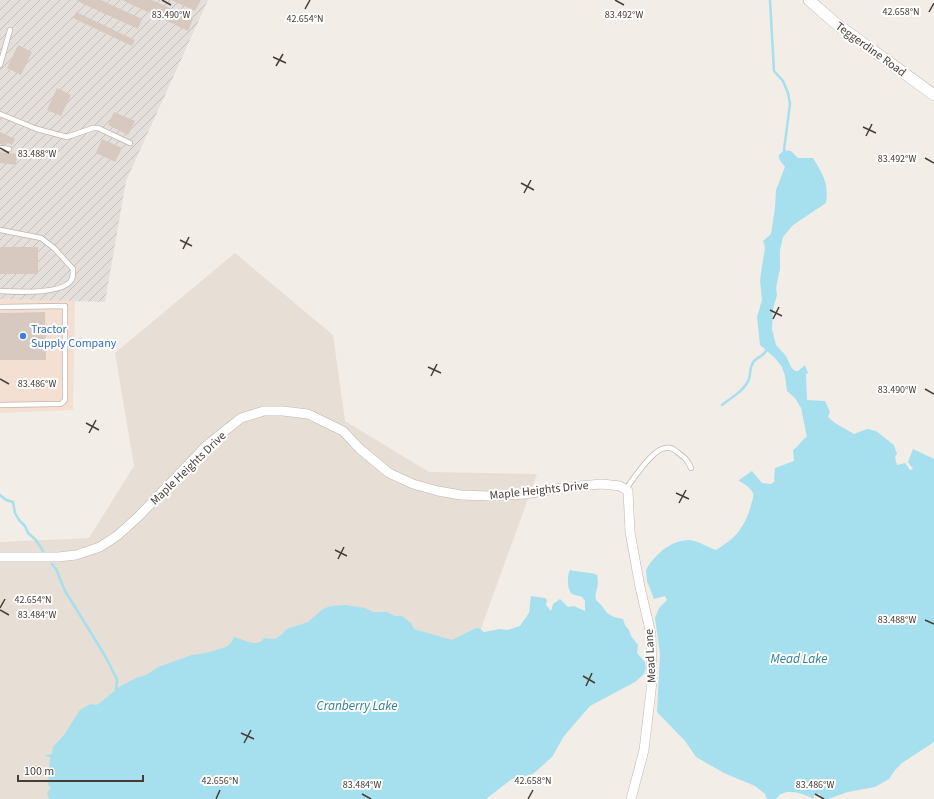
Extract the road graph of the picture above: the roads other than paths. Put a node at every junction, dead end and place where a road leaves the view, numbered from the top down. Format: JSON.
{"nodes":[{"id":1,"x":809,"y":0,"type":"edge"},
{"id":2,"x":10,"y":30,"type":"dead end"},
{"id":3,"x":0,"y":65,"type":"edge"},
{"id":4,"x":934,"y":95,"type":"edge"},
{"id":5,"x":0,"y":114,"type":"edge"},
{"id":6,"x":130,"y":143,"type":"dead end"},
{"id":7,"x":0,"y":148,"type":"edge"},
{"id":8,"x":9,"y":149,"type":"dead end"},
{"id":9,"x":0,"y":230,"type":"edge"},
{"id":10,"x":0,"y":291,"type":"edge"},
{"id":11,"x":0,"y":306,"type":"edge"},
{"id":12,"x":0,"y":404,"type":"edge"},
{"id":13,"x":691,"y":468,"type":"dead end"},
{"id":14,"x":625,"y":490,"type":"junction"},
{"id":15,"x":0,"y":557,"type":"edge"},
{"id":16,"x":631,"y":799,"type":"edge"}],
"edges":[{"from":1,"to":4,"type":"street","name":"Teggerdine Road"},
{"from":2,"to":3,"type":"lane"},
{"from":5,"to":6,"type":"lane"},
{"from":7,"to":8,"type":"lane"},
{"from":9,"to":10,"type":"lane"},
{"from":11,"to":12,"type":"lane"},
{"from":13,"to":14,"type":"lane"},
{"from":14,"to":15,"type":"street","name":"Maple Heights Drive"},
{"from":14,"to":16,"type":"street","name":"Mead Lane"}]}
